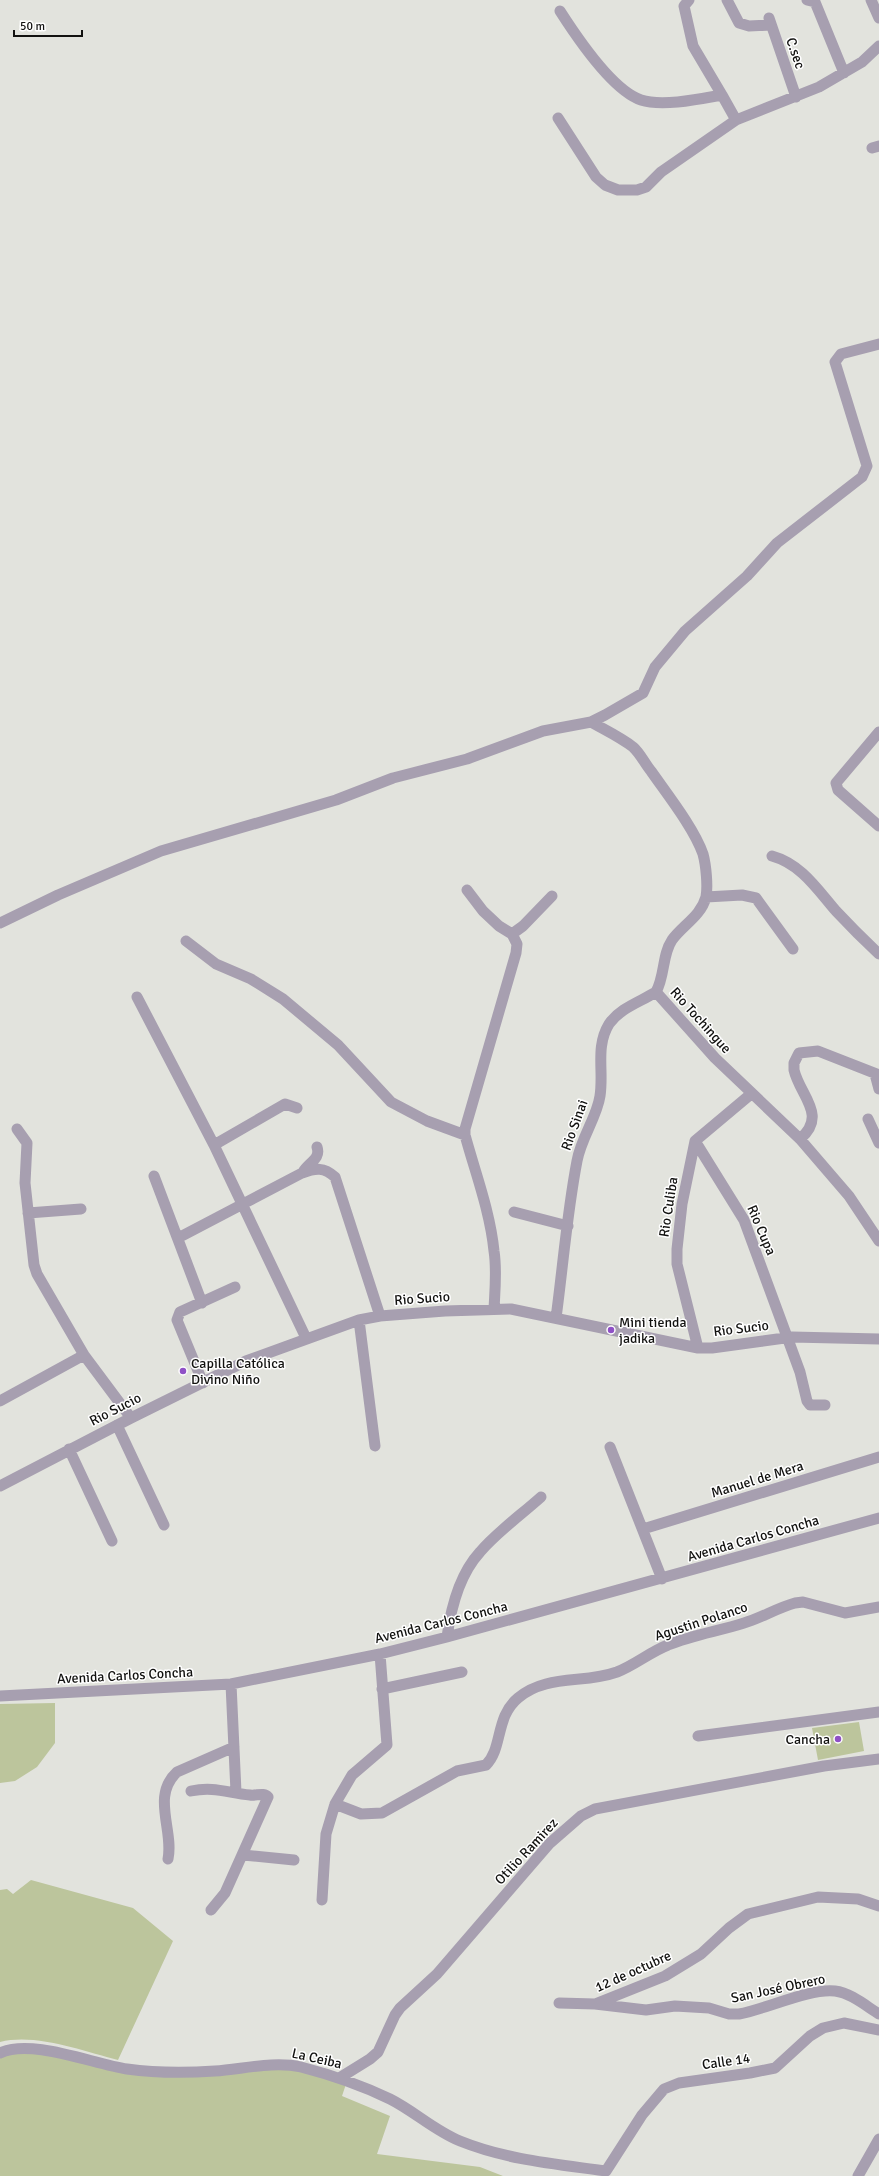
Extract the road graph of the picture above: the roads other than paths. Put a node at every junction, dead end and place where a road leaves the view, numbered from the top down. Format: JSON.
{"nodes":[{"id":1,"x":689,"y":0,"type":"edge"},
{"id":2,"x":727,"y":0,"type":"edge"},
{"id":3,"x":871,"y":0,"type":"edge"},
{"id":4,"x":811,"y":1,"type":"edge"},
{"id":5,"x":560,"y":11,"type":"dead end"},
{"id":6,"x":879,"y":18,"type":"edge"},
{"id":7,"x":879,"y":46,"type":"edge"},
{"id":8,"x":844,"y":73,"type":"junction"},
{"id":9,"x":722,"y":95,"type":"junction"},
{"id":10,"x":796,"y":97,"type":"junction"},
{"id":11,"x":558,"y":118,"type":"dead end"},
{"id":12,"x":736,"y":120,"type":"junction"},
{"id":13,"x":879,"y":344,"type":"edge"},
{"id":14,"x":590,"y":722,"type":"junction"},
{"id":15,"x":879,"y":732,"type":"edge"},
{"id":16,"x":879,"y":826,"type":"edge"},
{"id":17,"x":772,"y":856,"type":"dead end"},
{"id":18,"x":467,"y":890,"type":"dead end"},
{"id":19,"x":552,"y":896,"type":"dead end"},
{"id":20,"x":706,"y":897,"type":"junction"},
{"id":21,"x":0,"y":923,"type":"edge"},
{"id":22,"x":512,"y":934,"type":"junction"},
{"id":23,"x":186,"y":941,"type":"dead end"},
{"id":24,"x":793,"y":949,"type":"dead end"},
{"id":25,"x":879,"y":954,"type":"edge"},
{"id":26,"x":656,"y":992,"type":"junction"},
{"id":27,"x":137,"y":997,"type":"dead end"},
{"id":28,"x":877,"y":1074,"type":"edge"},
{"id":29,"x":879,"y":1089,"type":"edge"},
{"id":30,"x":751,"y":1094,"type":"junction"},
{"id":31,"x":297,"y":1108,"type":"dead end"},
{"id":32,"x":868,"y":1119,"type":"dead end"},
{"id":33,"x":18,"y":1129,"type":"dead end"},
{"id":34,"x":465,"y":1134,"type":"junction"},
{"id":35,"x":800,"y":1139,"type":"junction"},
{"id":36,"x":696,"y":1141,"type":"junction"},
{"id":37,"x":879,"y":1143,"type":"edge"},
{"id":38,"x":214,"y":1145,"type":"junction"},
{"id":39,"x":317,"y":1147,"type":"dead end"},
{"id":40,"x":302,"y":1173,"type":"junction"},
{"id":41,"x":154,"y":1176,"type":"dead end"},
{"id":42,"x":242,"y":1206,"type":"junction"},
{"id":43,"x":81,"y":1208,"type":"dead end"},
{"id":44,"x":514,"y":1212,"type":"dead end"},
{"id":45,"x":28,"y":1213,"type":"junction"},
{"id":46,"x":568,"y":1226,"type":"junction"},
{"id":47,"x":178,"y":1238,"type":"junction"},
{"id":48,"x":879,"y":1241,"type":"edge"},
{"id":49,"x":235,"y":1287,"type":"dead end"},
{"id":50,"x":202,"y":1303,"type":"junction"},
{"id":51,"x":494,"y":1309,"type":"junction"},
{"id":52,"x":380,"y":1316,"type":"junction"},
{"id":53,"x":556,"y":1318,"type":"junction"},
{"id":54,"x":359,"y":1320,"type":"junction"},
{"id":55,"x":787,"y":1337,"type":"junction"},
{"id":56,"x":306,"y":1338,"type":"junction"},
{"id":57,"x":879,"y":1340,"type":"edge"},
{"id":58,"x":698,"y":1348,"type":"junction"},
{"id":59,"x":84,"y":1355,"type":"junction"},
{"id":60,"x":203,"y":1383,"type":"junction"},
{"id":61,"x":0,"y":1401,"type":"edge"},
{"id":62,"x":825,"y":1405,"type":"dead end"},
{"id":63,"x":131,"y":1418,"type":"junction"},
{"id":64,"x":117,"y":1425,"type":"junction"},
{"id":65,"x":375,"y":1446,"type":"dead end"},
{"id":66,"x":610,"y":1447,"type":"dead end"},
{"id":67,"x":69,"y":1449,"type":"junction"},
{"id":68,"x":879,"y":1457,"type":"edge"},
{"id":69,"x":0,"y":1486,"type":"edge"},
{"id":70,"x":542,"y":1497,"type":"dead end"},
{"id":71,"x":879,"y":1518,"type":"edge"},
{"id":72,"x":164,"y":1525,"type":"dead end"},
{"id":73,"x":643,"y":1529,"type":"junction"},
{"id":74,"x":112,"y":1541,"type":"dead end"},
{"id":75,"x":662,"y":1579,"type":"junction"},
{"id":76,"x":879,"y":1607,"type":"edge"},
{"id":77,"x":447,"y":1637,"type":"junction"},
{"id":78,"x":380,"y":1654,"type":"junction"},
{"id":79,"x":462,"y":1672,"type":"dead end"},
{"id":80,"x":231,"y":1684,"type":"junction"},
{"id":81,"x":382,"y":1689,"type":"junction"},
{"id":82,"x":0,"y":1696,"type":"edge"},
{"id":83,"x":879,"y":1712,"type":"edge"},
{"id":84,"x":698,"y":1736,"type":"dead end"},
{"id":85,"x":234,"y":1747,"type":"junction"},
{"id":86,"x":879,"y":1759,"type":"edge"},
{"id":87,"x":191,"y":1791,"type":"dead end"},
{"id":88,"x":236,"y":1792,"type":"junction"},
{"id":89,"x":335,"y":1804,"type":"junction"},
{"id":90,"x":243,"y":1855,"type":"junction"},
{"id":91,"x":168,"y":1859,"type":"dead end"},
{"id":92,"x":294,"y":1860,"type":"dead end"},
{"id":93,"x":322,"y":1900,"type":"dead end"},
{"id":94,"x":879,"y":1906,"type":"edge"},
{"id":95,"x":210,"y":1910,"type":"dead end"},
{"id":96,"x":559,"y":2004,"type":"dead end"},
{"id":97,"x":595,"y":2004,"type":"junction"},
{"id":98,"x":879,"y":2014,"type":"edge"},
{"id":99,"x":879,"y":2030,"type":"edge"},
{"id":100,"x":0,"y":2053,"type":"edge"},
{"id":101,"x":341,"y":2077,"type":"junction"},
{"id":102,"x":879,"y":2139,"type":"edge"},
{"id":103,"x":606,"y":2174,"type":"edge"},
{"id":104,"x":858,"y":2176,"type":"edge"}],
"edges":[{"from":1,"to":9,"type":"street"},
{"from":2,"to":10,"type":"street","name":"C.sec"},
{"from":3,"to":6,"type":"street"},
{"from":4,"to":8,"type":"street"},
{"from":5,"to":9,"type":"street"},
{"from":7,"to":8,"type":"street"},
{"from":8,"to":10,"type":"street"},
{"from":9,"to":12,"type":"street"},
{"from":10,"to":12,"type":"street"},
{"from":11,"to":12,"type":"street"},
{"from":13,"to":14,"type":"street"},
{"from":14,"to":20,"type":"street"},
{"from":14,"to":21,"type":"street"},
{"from":15,"to":16,"type":"street"},
{"from":17,"to":25,"type":"street"},
{"from":18,"to":22,"type":"street"},
{"from":19,"to":22,"type":"street"},
{"from":20,"to":24,"type":"street"},
{"from":20,"to":26,"type":"street","name":"Rio Tochingue"},
{"from":22,"to":34,"type":"street"},
{"from":23,"to":34,"type":"street"},
{"from":26,"to":30,"type":"street","name":"Rio Tochingue"},
{"from":26,"to":46,"type":"street","name":"Rio Sinai"},
{"from":27,"to":38,"type":"street"},
{"from":28,"to":29,"type":"street"},
{"from":28,"to":35,"type":"street"},
{"from":30,"to":35,"type":"street","name":"Rio Tochingue"},
{"from":30,"to":36,"type":"street"},
{"from":31,"to":38,"type":"street"},
{"from":32,"to":37,"type":"street"},
{"from":33,"to":45,"type":"street"},
{"from":34,"to":51,"type":"street"},
{"from":35,"to":48,"type":"street","name":"Rio Tochingue"},
{"from":36,"to":55,"type":"street","name":"Rio Cupa"},
{"from":36,"to":58,"type":"street","name":"Rio Culiba"},
{"from":38,"to":42,"type":"street"},
{"from":39,"to":40,"type":"street"},
{"from":40,"to":42,"type":"street"},
{"from":40,"to":52,"type":"street"},
{"from":41,"to":47,"type":"street"},
{"from":42,"to":47,"type":"street"},
{"from":42,"to":56,"type":"street"},
{"from":43,"to":45,"type":"street"},
{"from":44,"to":46,"type":"street"},
{"from":45,"to":59,"type":"street"},
{"from":46,"to":53,"type":"street","name":"Rio Sinai"},
{"from":47,"to":50,"type":"street"},
{"from":49,"to":50,"type":"street"},
{"from":50,"to":60,"type":"street"},
{"from":51,"to":52,"type":"street","name":"Rio Sucio"},
{"from":51,"to":53,"type":"street","name":"Rio Sucio"},
{"from":52,"to":54,"type":"street","name":"Rio Sucio"},
{"from":53,"to":58,"type":"street","name":"Rio Sucio"},
{"from":54,"to":56,"type":"street","name":"Rio Sucio"},
{"from":54,"to":65,"type":"street"},
{"from":55,"to":57,"type":"street","name":"Rio Sucio"},
{"from":55,"to":58,"type":"street","name":"Rio Sucio"},
{"from":55,"to":62,"type":"street","name":"Rio Cupa"},
{"from":56,"to":60,"type":"street","name":"Rio Sucio"},
{"from":59,"to":61,"type":"street"},
{"from":59,"to":63,"type":"street"},
{"from":60,"to":63,"type":"street","name":"Rio Sucio"},
{"from":63,"to":64,"type":"street","name":"Rio Sucio"},
{"from":64,"to":67,"type":"street","name":"Rio Sucio"},
{"from":64,"to":72,"type":"street"},
{"from":66,"to":73,"type":"street"},
{"from":67,"to":69,"type":"street","name":"Rio Sucio"},
{"from":67,"to":74,"type":"street"},
{"from":68,"to":73,"type":"street","name":"Manuel de Mera"},
{"from":70,"to":77,"type":"street"},
{"from":71,"to":75,"type":"street","name":"Avenida Carlos Concha"},
{"from":73,"to":75,"type":"street"},
{"from":75,"to":77,"type":"street","name":"Avenida Carlos Concha"},
{"from":76,"to":89,"type":"street","name":"Agustin Polanco"},
{"from":77,"to":78,"type":"street","name":"Avenida Carlos Concha"},
{"from":78,"to":80,"type":"street","name":"Avenida Carlos Concha"},
{"from":78,"to":81,"type":"street"},
{"from":79,"to":81,"type":"street"},
{"from":80,"to":82,"type":"street","name":"Avenida Carlos Concha"},
{"from":80,"to":85,"type":"street"},
{"from":81,"to":89,"type":"street"},
{"from":83,"to":84,"type":"street"},
{"from":85,"to":88,"type":"street"},
{"from":85,"to":91,"type":"street"},
{"from":86,"to":101,"type":"street","name":"Otilio Ramirez"},
{"from":87,"to":88,"type":"street"},
{"from":88,"to":90,"type":"street"},
{"from":89,"to":93,"type":"street"},
{"from":90,"to":92,"type":"street"},
{"from":90,"to":95,"type":"street"},
{"from":94,"to":97,"type":"street","name":"12 de octubre"},
{"from":96,"to":97,"type":"street","name":"San José Obrero"},
{"from":97,"to":98,"type":"street","name":"San José Obrero"},
{"from":99,"to":103,"type":"street","name":"Calle 14"},
{"from":100,"to":101,"type":"street","name":"La Ceiba"},
{"from":101,"to":103,"type":"street","name":"La Ceiba"},
{"from":102,"to":104,"type":"street"}]}
